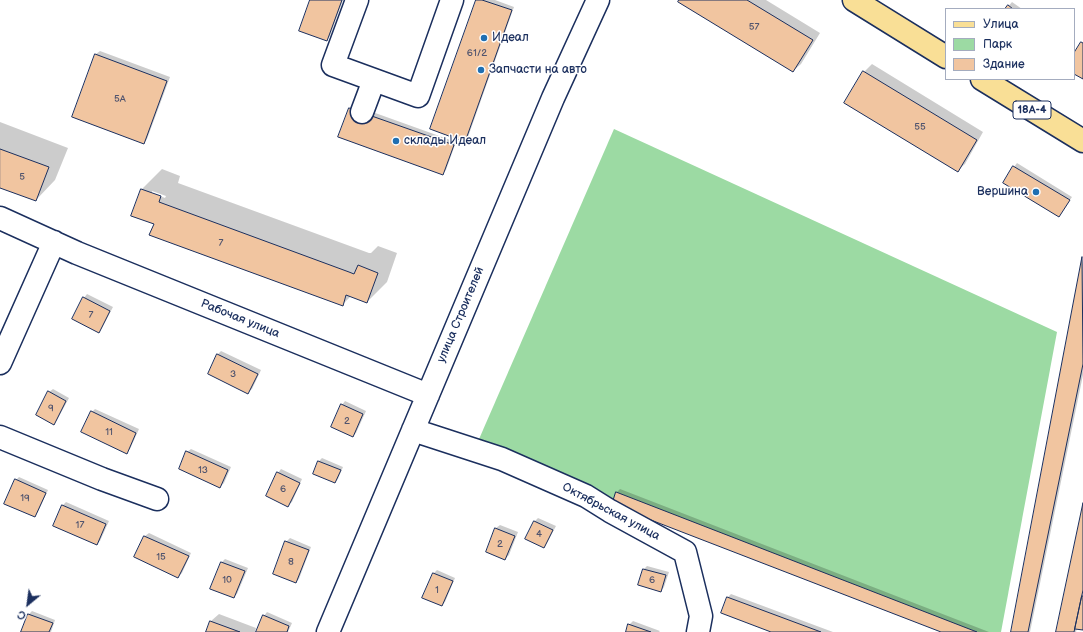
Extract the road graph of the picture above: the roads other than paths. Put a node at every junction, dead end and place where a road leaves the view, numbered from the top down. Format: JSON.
{"nodes":[{"id":1,"x":357,"y":0,"type":"edge"},
{"id":2,"x":452,"y":0,"type":"edge"},
{"id":3,"x":598,"y":0,"type":"edge"},
{"id":4,"x":854,"y":0,"type":"edge"},
{"id":5,"x":945,"y":56,"type":"edge"},
{"id":6,"x":374,"y":80,"type":"junction"},
{"id":7,"x":984,"y":80,"type":"edge"},
{"id":8,"x":362,"y":112,"type":"dead end"},
{"id":9,"x":1083,"y":141,"type":"edge"},
{"id":10,"x":0,"y":218,"type":"edge"},
{"id":11,"x":54,"y":242,"type":"junction"},
{"id":12,"x":0,"y":363,"type":"edge"},
{"id":13,"x":428,"y":395,"type":"junction"},
{"id":14,"x":413,"y":430,"type":"junction"},
{"id":15,"x":0,"y":437,"type":"edge"},
{"id":16,"x":157,"y":499,"type":"dead end"},
{"id":17,"x":328,"y":632,"type":"edge"},
{"id":18,"x":698,"y":632,"type":"edge"}],
"edges":[{"from":1,"to":6,"type":"street"},
{"from":2,"to":6,"type":"street"},
{"from":3,"to":13,"type":"street","name":"улица Строителей"},
{"from":4,"to":5,"type":"main road"},
{"from":6,"to":8,"type":"street"},
{"from":7,"to":9,"type":"main road","number":"18А-4"},
{"from":10,"to":11,"type":"street","name":"Рабочая улица"},
{"from":11,"to":12,"type":"street"},
{"from":11,"to":13,"type":"street","name":"Рабочая улица"},
{"from":13,"to":14,"type":"street","name":"улица Строителей"},
{"from":14,"to":17,"type":"street","name":"улица Строителей"},
{"from":14,"to":18,"type":"street","name":"Октябрьская улица"},
{"from":15,"to":16,"type":"street"}]}
